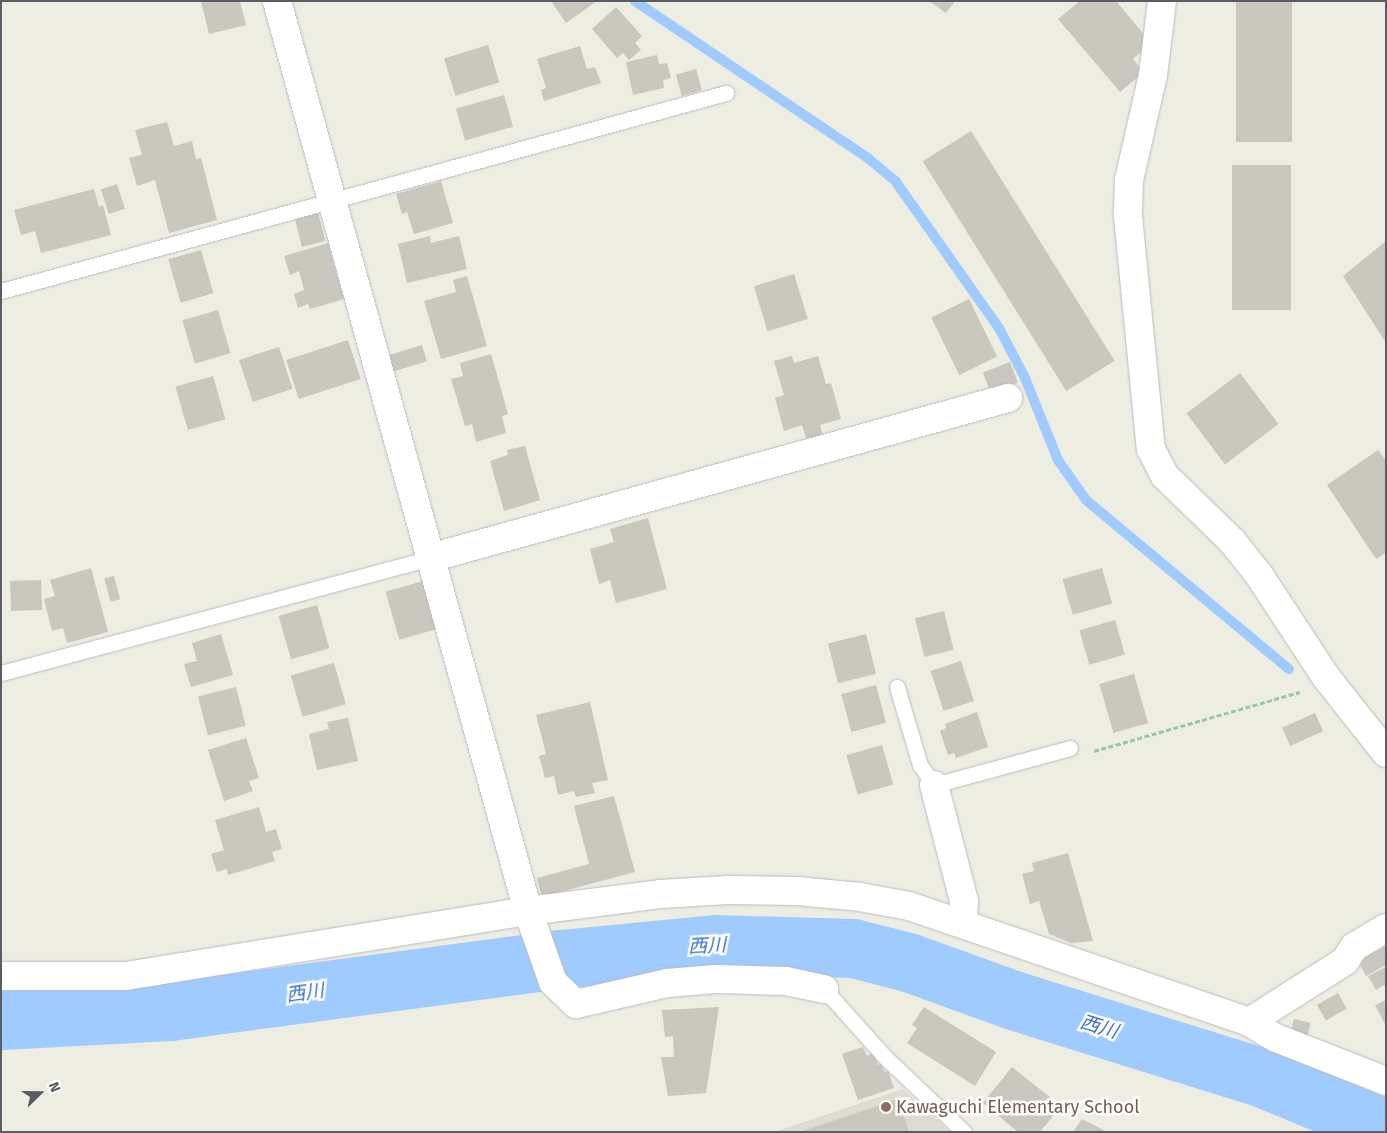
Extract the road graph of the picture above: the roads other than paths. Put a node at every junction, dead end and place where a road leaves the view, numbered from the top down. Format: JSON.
{"nodes":[{"id":1,"x":277,"y":1,"type":"edge"},
{"id":2,"x":1162,"y":1,"type":"edge"},
{"id":3,"x":726,"y":93,"type":"dead end"},
{"id":4,"x":331,"y":200,"type":"junction"},
{"id":5,"x":1,"y":291,"type":"edge"},
{"id":6,"x":1008,"y":398,"type":"dead end"},
{"id":7,"x":430,"y":558,"type":"junction"},
{"id":8,"x":1,"y":673,"type":"edge"},
{"id":9,"x":897,"y":687,"type":"dead end"},
{"id":10,"x":1070,"y":748,"type":"road end"},
{"id":11,"x":1386,"y":753,"type":"edge"},
{"id":12,"x":934,"y":785,"type":"junction"},
{"id":13,"x":532,"y":918,"type":"junction"},
{"id":14,"x":963,"y":923,"type":"junction"},
{"id":15,"x":1386,"y":928,"type":"edge"},
{"id":16,"x":1,"y":976,"type":"edge"},
{"id":17,"x":824,"y":989,"type":"joint"},
{"id":18,"x":1249,"y":1022,"type":"junction"},
{"id":19,"x":1386,"y":1081,"type":"edge"},
{"id":20,"x":964,"y":1132,"type":"edge"}],
"edges":[{"from":1,"to":4,"type":"street"},
{"from":2,"to":11,"type":"street"},
{"from":3,"to":4,"type":"lane"},
{"from":4,"to":5,"type":"lane"},
{"from":4,"to":7,"type":"street"},
{"from":6,"to":7,"type":"street"},
{"from":7,"to":8,"type":"lane"},
{"from":7,"to":13,"type":"street"},
{"from":9,"to":12,"type":"lane"},
{"from":10,"to":12,"type":"lane"},
{"from":12,"to":14,"type":"street"},
{"from":13,"to":14,"type":"street"},
{"from":13,"to":16,"type":"street"},
{"from":13,"to":17,"type":"street"},
{"from":14,"to":18,"type":"street"},
{"from":15,"to":18,"type":"street"},
{"from":17,"to":20,"type":"lane"},
{"from":18,"to":19,"type":"street"}]}
